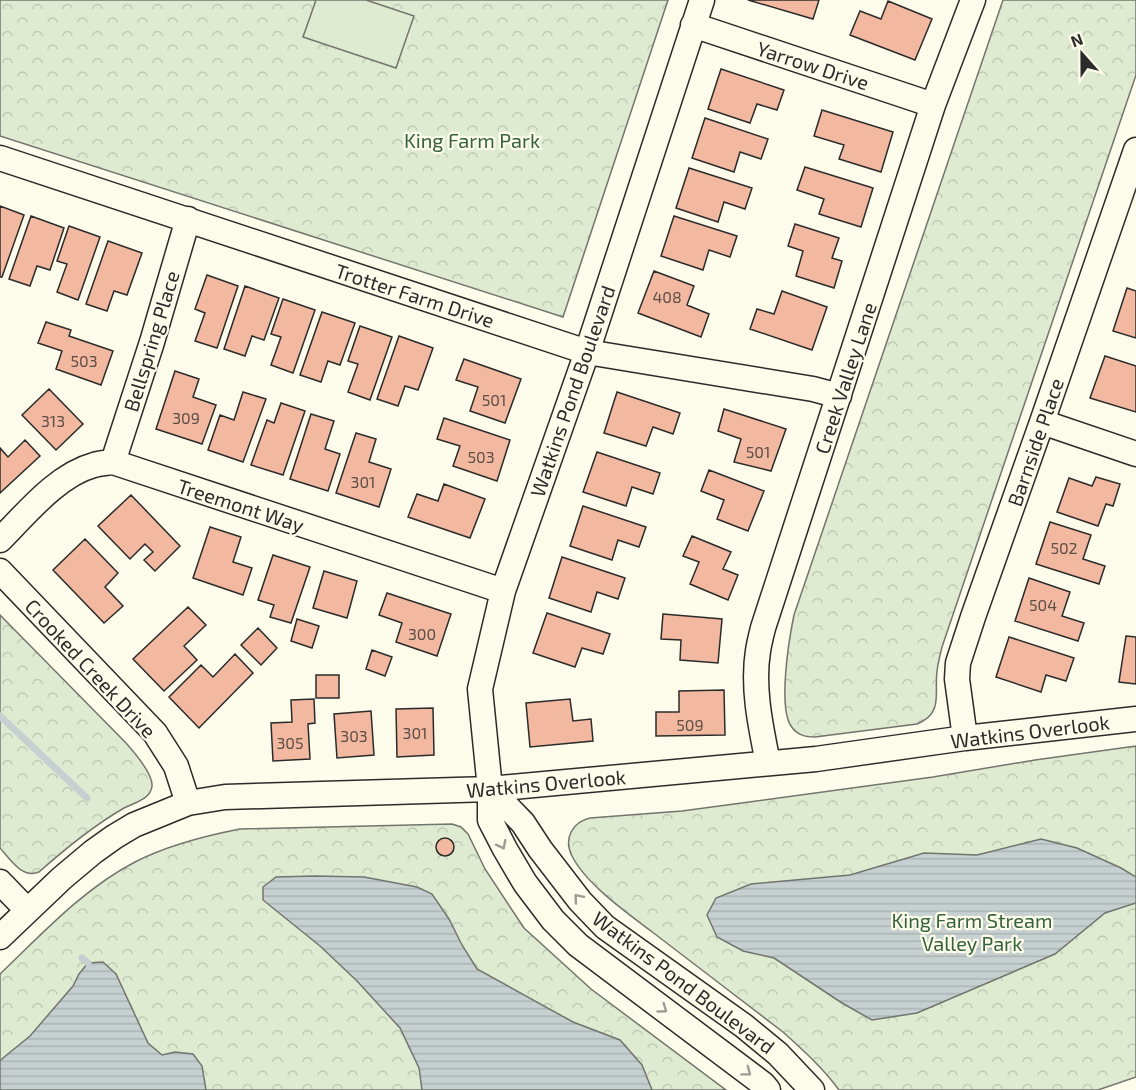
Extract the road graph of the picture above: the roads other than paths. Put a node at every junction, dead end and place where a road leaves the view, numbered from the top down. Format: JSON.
{"nodes":[{"id":1,"x":702,"y":0,"type":"edge"},
{"id":2,"x":973,"y":0,"type":"edge"},
{"id":3,"x":693,"y":26,"type":"junction"},
{"id":4,"x":933,"y":105,"type":"junction"},
{"id":5,"x":0,"y":158,"type":"edge"},
{"id":6,"x":1134,"y":160,"type":"edge"},
{"id":7,"x":188,"y":219,"type":"junction"},
{"id":8,"x":587,"y":352,"type":"junction"},
{"id":9,"x":839,"y":396,"type":"junction"},
{"id":10,"x":1042,"y":422,"type":"junction"},
{"id":11,"x":1136,"y":454,"type":"edge"},
{"id":12,"x":112,"y":462,"type":"junction"},
{"id":13,"x":0,"y":540,"type":"edge"},
{"id":14,"x":0,"y":571,"type":"edge"},
{"id":15,"x":503,"y":591,"type":"junction"},
{"id":16,"x":1136,"y":719,"type":"edge"},
{"id":17,"x":965,"y":738,"type":"junction"},
{"id":18,"x":768,"y":764,"type":"junction"},
{"id":19,"x":490,"y":789,"type":"junction"},
{"id":20,"x":188,"y":803,"type":"junction"},
{"id":21,"x":0,"y":882,"type":"edge"},
{"id":22,"x":27,"y":910,"type":"junction"},
{"id":23,"x":0,"y":937,"type":"edge"},
{"id":24,"x":768,"y":1090,"type":"edge"},
{"id":25,"x":812,"y":1090,"type":"edge"}],
"edges":[{"from":1,"to":3,"type":"street","name":"Watkins Pond Boulevard"},
{"from":2,"to":4,"type":"street","name":"Creek Valley Lane"},
{"from":3,"to":4,"type":"street","name":"Yarrow Drive"},
{"from":3,"to":8,"type":"street","name":"Watkins Pond Boulevard"},
{"from":4,"to":9,"type":"street","name":"Creek Valley Lane"},
{"from":5,"to":7,"type":"street","name":"Trotter Farm Drive"},
{"from":6,"to":10,"type":"street","name":"Barnside Place"},
{"from":7,"to":8,"type":"street","name":"Trotter Farm Drive"},
{"from":7,"to":12,"type":"street","name":"Bellspring Place"},
{"from":8,"to":9,"type":"street","name":"Trotter Farm Drive"},
{"from":8,"to":15,"type":"street","name":"Watkins Pond Boulevard"},
{"from":9,"to":18,"type":"street","name":"Creek Valley Lane"},
{"from":10,"to":11,"type":"street"},
{"from":10,"to":17,"type":"street","name":"Barnside Place"},
{"from":12,"to":13,"type":"street"},
{"from":12,"to":15,"type":"street","name":"Treemont Way"},
{"from":14,"to":20,"type":"street","name":"Crooked Creek Drive"},
{"from":15,"to":19,"type":"street","name":"Watkins Pond Boulevard"},
{"from":16,"to":17,"type":"street","name":"Watkins Overlook"},
{"from":17,"to":18,"type":"street","name":"Watkins Overlook"},
{"from":18,"to":19,"type":"street","name":"Watkins Overlook"},
{"from":19,"to":20,"type":"street","name":"Watkins Overlook"},
{"from":19,"to":24,"type":"street","name":"Watkins Pond Boulevard","one_way":true},
{"from":25,"to":19,"type":"street","name":"Watkins Pond Boulevard","one_way":true},
{"from":20,"to":22,"type":"street","name":"Watkins Overlook"},
{"from":21,"to":22,"type":"street"},
{"from":22,"to":23,"type":"street","name":"Watkins Overlook"}]}
